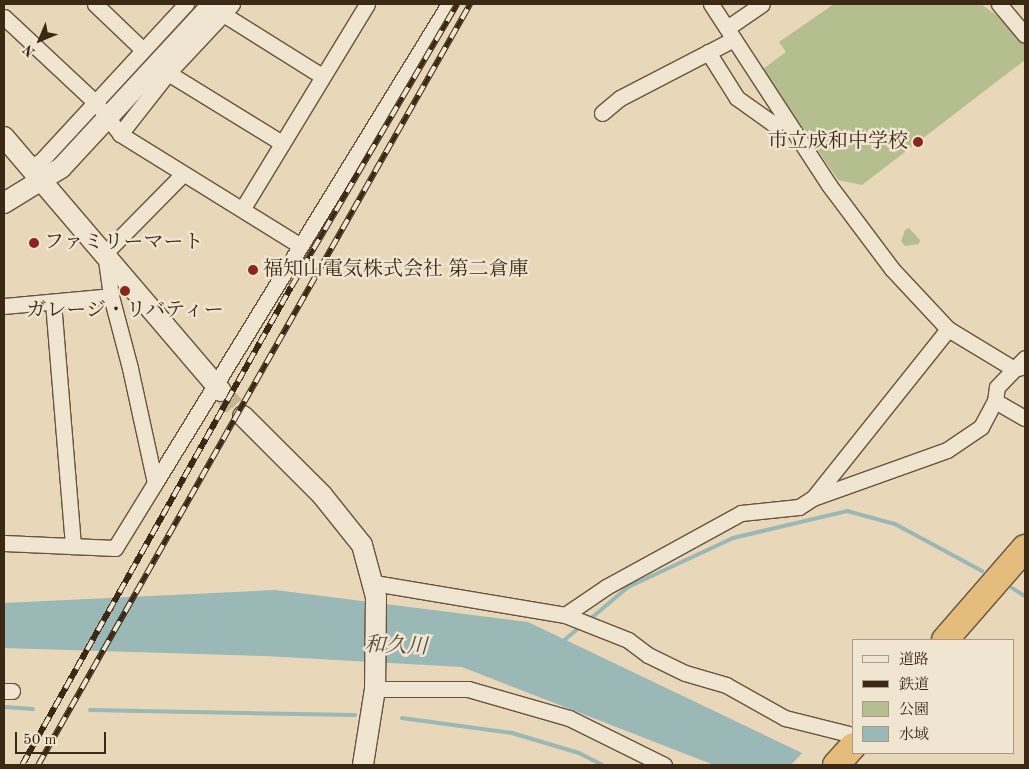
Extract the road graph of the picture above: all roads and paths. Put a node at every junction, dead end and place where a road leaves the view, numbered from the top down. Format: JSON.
{"nodes":[{"id":1,"x":95,"y":4,"type":"edge"},
{"id":2,"x":186,"y":4,"type":"edge"},
{"id":3,"x":367,"y":4,"type":"edge"},
{"id":4,"x":449,"y":4,"type":"edge"},
{"id":5,"x":711,"y":4,"type":"edge"},
{"id":6,"x":762,"y":4,"type":"edge"},
{"id":7,"x":999,"y":4,"type":"edge"},
{"id":8,"x":223,"y":7,"type":"edge"},
{"id":9,"x":4,"y":16,"type":"edge"},
{"id":10,"x":731,"y":33,"type":"junction"},
{"id":11,"x":1025,"y":35,"type":"edge"},
{"id":12,"x":142,"y":50,"type":"junction"},
{"id":13,"x":708,"y":52,"type":"junction"},
{"id":14,"x":168,"y":73,"type":"junction"},
{"id":15,"x":322,"y":76,"type":"junction"},
{"id":16,"x":101,"y":111,"type":"junction"},
{"id":17,"x":602,"y":113,"type":"dead end"},
{"id":18,"x":786,"y":121,"type":"junction"},
{"id":19,"x":120,"y":134,"type":"junction"},
{"id":20,"x":4,"y":137,"type":"edge"},
{"id":21,"x":282,"y":143,"type":"junction"},
{"id":22,"x":183,"y":174,"type":"junction"},
{"id":23,"x":36,"y":175,"type":"junction"},
{"id":24,"x":4,"y":203,"type":"edge"},
{"id":25,"x":242,"y":208,"type":"junction"},
{"id":26,"x":299,"y":245,"type":"junction"},
{"id":27,"x":104,"y":253,"type":"junction"},
{"id":28,"x":111,"y":296,"type":"junction"},
{"id":29,"x":53,"y":302,"type":"junction"},
{"id":30,"x":4,"y":306,"type":"edge"},
{"id":31,"x":948,"y":328,"type":"junction"},
{"id":32,"x":1022,"y":364,"type":"edge"},
{"id":33,"x":218,"y":387,"type":"junction"},
{"id":34,"x":995,"y":401,"type":"junction"},
{"id":35,"x":243,"y":416,"type":"tunnel mouth"},
{"id":36,"x":1025,"y":418,"type":"edge"},
{"id":37,"x":155,"y":483,"type":"junction"},
{"id":38,"x":813,"y":498,"type":"junction"},
{"id":39,"x":4,"y":543,"type":"edge"},
{"id":40,"x":73,"y":546,"type":"junction"},
{"id":41,"x":1025,"y":548,"type":"edge"},
{"id":42,"x":375,"y":590,"type":"junction"},
{"id":43,"x":565,"y":615,"type":"junction"},
{"id":44,"x":946,"y":639,"type":"edge"},
{"id":45,"x":374,"y":683,"type":"junction"},
{"id":46,"x":847,"y":750,"type":"edge"},
{"id":47,"x":363,"y":765,"type":"edge"},
{"id":48,"x":664,"y":765,"type":"edge"}],
"edges":[{"from":1,"to":12,"type":"street"},
{"from":2,"to":12,"type":"street"},
{"from":3,"to":15,"type":"street"},
{"from":4,"to":26,"type":"street"},
{"from":5,"to":10,"type":"street"},
{"from":6,"to":10,"type":"street"},
{"from":7,"to":11,"type":"street"},
{"from":8,"to":14,"type":"street"},
{"from":8,"to":15,"type":"street"},
{"from":8,"to":16,"type":"street"},
{"from":9,"to":16,"type":"street"},
{"from":10,"to":13,"type":"street"},
{"from":10,"to":18,"type":"street"},
{"from":12,"to":16,"type":"street"},
{"from":13,"to":17,"type":"street"},
{"from":13,"to":18,"type":"street"},
{"from":14,"to":19,"type":"street"},
{"from":14,"to":21,"type":"street"},
{"from":15,"to":21,"type":"street"},
{"from":16,"to":19,"type":"street"},
{"from":16,"to":23,"type":"street"},
{"from":18,"to":31,"type":"street"},
{"from":19,"to":22,"type":"street"},
{"from":20,"to":23,"type":"street"},
{"from":21,"to":25,"type":"street"},
{"from":22,"to":25,"type":"street"},
{"from":22,"to":27,"type":"street"},
{"from":23,"to":24,"type":"street"},
{"from":23,"to":27,"type":"street"},
{"from":25,"to":26,"type":"street"},
{"from":26,"to":33,"type":"street"},
{"from":27,"to":28,"type":"street"},
{"from":27,"to":33,"type":"street"},
{"from":28,"to":29,"type":"street"},
{"from":28,"to":37,"type":"street"},
{"from":29,"to":30,"type":"street"},
{"from":29,"to":40,"type":"street"},
{"from":31,"to":32,"type":"street"},
{"from":31,"to":38,"type":"street"},
{"from":32,"to":34,"type":"street"},
{"from":33,"to":37,"type":"street"},
{"from":34,"to":36,"type":"street"},
{"from":34,"to":38,"type":"street"},
{"from":35,"to":42,"type":"street"},
{"from":37,"to":40,"type":"street"},
{"from":38,"to":43,"type":"street"},
{"from":39,"to":40,"type":"street"},
{"from":41,"to":44,"type":"highway"},
{"from":42,"to":43,"type":"street"},
{"from":42,"to":45,"type":"street"},
{"from":43,"to":46,"type":"street"},
{"from":45,"to":47,"type":"street"},
{"from":45,"to":48,"type":"street"}]}
